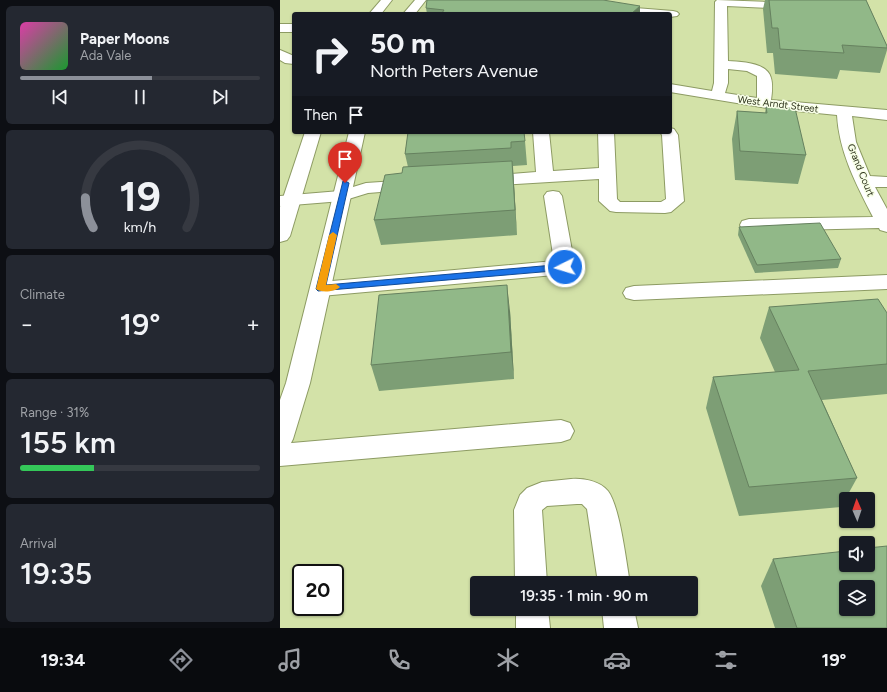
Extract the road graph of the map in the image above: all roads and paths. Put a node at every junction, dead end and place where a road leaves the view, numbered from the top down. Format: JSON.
{"nodes":[{"id":1,"x":387,"y":0,"type":"edge"},
{"id":2,"x":421,"y":0,"type":"edge"},
{"id":3,"x":807,"y":7,"type":"edge"},
{"id":4,"x":595,"y":8,"type":"edge"},
{"id":5,"x":377,"y":12,"type":"edge"},
{"id":6,"x":411,"y":12,"type":"edge"},
{"id":7,"x":647,"y":12,"type":"edge"},
{"id":8,"x":280,"y":28,"type":"edge"},
{"id":9,"x":292,"y":28,"type":"edge"},
{"id":10,"x":280,"y":54,"type":"edge"},
{"id":11,"x":292,"y":60,"type":"edge"},
{"id":12,"x":721,"y":64,"type":"junction"},
{"id":13,"x":672,"y":88,"type":"edge"},
{"id":14,"x":717,"y":96,"type":"junction"},
{"id":15,"x":764,"y":103,"type":"junction"},
{"id":16,"x":844,"y":112,"type":"junction"},
{"id":17,"x":887,"y":115,"type":"edge"},
{"id":18,"x":312,"y":134,"type":"edge"},
{"id":19,"x":357,"y":134,"type":"edge"},
{"id":20,"x":541,"y":134,"type":"edge"},
{"id":21,"x":606,"y":134,"type":"edge"},
{"id":22,"x":669,"y":134,"type":"edge"},
{"id":23,"x":608,"y":173,"type":"junction"},
{"id":24,"x":545,"y":177,"type":"junction"},
{"id":25,"x":864,"y":181,"type":"junction"},
{"id":26,"x":467,"y":182,"type":"edge"},
{"id":27,"x":887,"y":182,"type":"edge"},
{"id":28,"x":428,"y":184,"type":"edge"},
{"id":29,"x":342,"y":196,"type":"junction"},
{"id":30,"x":553,"y":196,"type":"dead end"},
{"id":31,"x":286,"y":201,"type":"edge"},
{"id":32,"x":886,"y":224,"type":"edge"},
{"id":33,"x":749,"y":225,"type":"edge"},
{"id":34,"x":280,"y":236,"type":"edge"},
{"id":35,"x":887,"y":282,"type":"edge"},
{"id":36,"x":321,"y":289,"type":"junction"},
{"id":37,"x":634,"y":293,"type":"dead end"},
{"id":38,"x":561,"y":431,"type":"dead end"},
{"id":39,"x":280,"y":439,"type":"edge"},
{"id":40,"x":280,"y":455,"type":"edge"},
{"id":41,"x":531,"y":576,"type":"edge"},
{"id":42,"x":613,"y":576,"type":"edge"},
{"id":43,"x":532,"y":616,"type":"edge"},
{"id":44,"x":619,"y":616,"type":"edge"},
{"id":45,"x":533,"y":628,"type":"edge"},
{"id":46,"x":621,"y":628,"type":"edge"}],
"edges":[{"from":1,"to":5,"type":"main road"},
{"from":2,"to":6,"type":"main road"},
{"from":3,"to":12,"type":"main road"},
{"from":4,"to":7,"type":"main road"},
{"from":8,"to":9,"type":"main road"},
{"from":10,"to":11,"type":"main road"},
{"from":12,"to":14,"type":"main road"},
{"from":12,"to":15,"type":"main road"},
{"from":13,"to":14,"type":"main road","name":"West Arndt Street"},
{"from":14,"to":15,"type":"main road","name":"West Arndt Street"},
{"from":15,"to":16,"type":"main road","name":"West Arndt Street"},
{"from":16,"to":17,"type":"main road","name":"West Arndt Street"},
{"from":16,"to":25,"type":"main road","name":"Grand Court"},
{"from":18,"to":31,"type":"main road"},
{"from":19,"to":29,"type":"main road"},
{"from":20,"to":24,"type":"main road"},
{"from":21,"to":23,"type":"main road"},
{"from":22,"to":23,"type":"main road"},
{"from":23,"to":24,"type":"main road"},
{"from":24,"to":26,"type":"main road"},
{"from":25,"to":27,"type":"main road"},
{"from":25,"to":32,"type":"main road","name":"Grand Court"},
{"from":28,"to":29,"type":"main road"},
{"from":29,"to":31,"type":"main road"},
{"from":29,"to":36,"type":"main road"},
{"from":30,"to":36,"type":"main road"},
{"from":31,"to":34,"type":"main road"},
{"from":32,"to":33,"type":"main road"},
{"from":35,"to":37,"type":"main road"},
{"from":36,"to":39,"type":"main road"},
{"from":38,"to":40,"type":"main road"},
{"from":41,"to":42,"type":"main road"},
{"from":43,"to":45,"type":"main road"},
{"from":44,"to":46,"type":"main road"}]}
